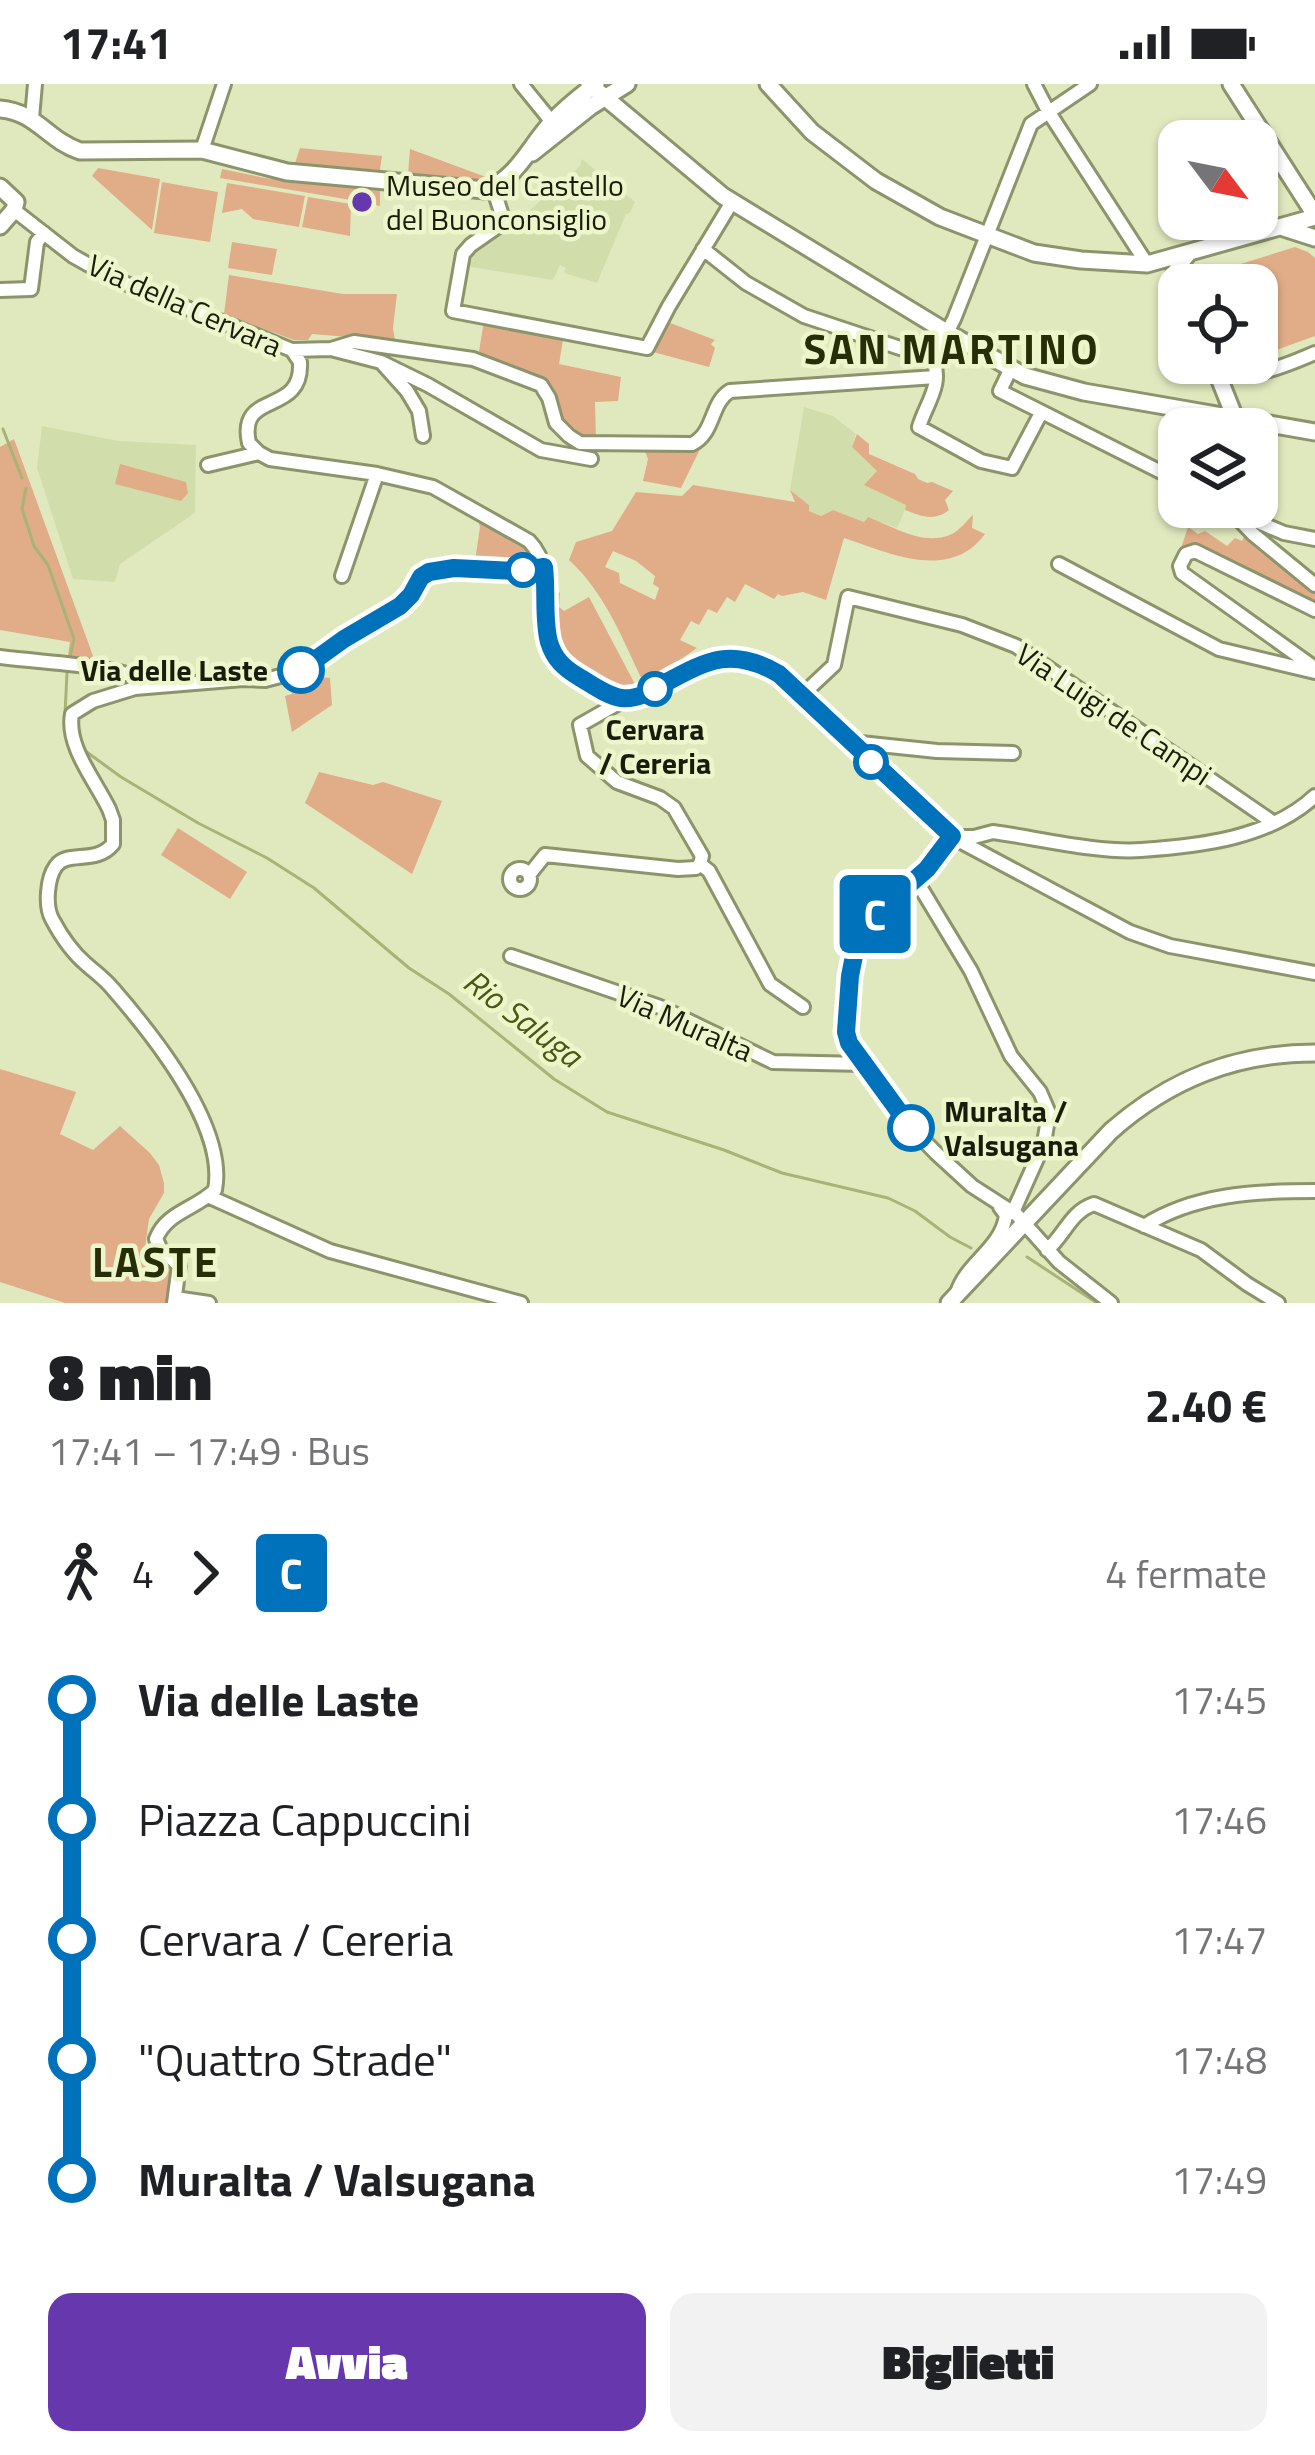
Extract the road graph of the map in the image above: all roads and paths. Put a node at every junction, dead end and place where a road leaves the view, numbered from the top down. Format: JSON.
{"nodes":[{"id":1,"x":35,"y":84,"type":"edge"},
{"id":2,"x":224,"y":84,"type":"edge"},
{"id":3,"x":521,"y":84,"type":"edge"},
{"id":4,"x":627,"y":84,"type":"edge"},
{"id":5,"x":768,"y":84,"type":"edge"},
{"id":6,"x":1034,"y":84,"type":"edge"},
{"id":7,"x":1090,"y":84,"type":"edge"},
{"id":8,"x":1231,"y":84,"type":"edge"},
{"id":9,"x":596,"y":88,"type":"edge"},
{"id":10,"x":0,"y":110,"type":"edge"},
{"id":11,"x":1048,"y":111,"type":"junction"},
{"id":12,"x":32,"y":118,"type":"junction"},
{"id":13,"x":556,"y":127,"type":"junction"},
{"id":14,"x":202,"y":150,"type":"junction"},
{"id":15,"x":0,"y":187,"type":"edge"},
{"id":16,"x":493,"y":188,"type":"junction"},
{"id":17,"x":732,"y":202,"type":"junction"},
{"id":18,"x":22,"y":215,"type":"junction"},
{"id":19,"x":1315,"y":216,"type":"edge"},
{"id":20,"x":0,"y":226,"type":"edge"},
{"id":21,"x":1281,"y":227,"type":"junction"},
{"id":22,"x":44,"y":233,"type":"junction"},
{"id":23,"x":988,"y":237,"type":"junction"},
{"id":24,"x":1315,"y":238,"type":"edge"},
{"id":25,"x":703,"y":249,"type":"junction"},
{"id":26,"x":1189,"y":253,"type":"junction"},
{"id":27,"x":1147,"y":264,"type":"junction"},
{"id":28,"x":1178,"y":264,"type":"edge"},
{"id":29,"x":1158,"y":281,"type":"edge"},
{"id":30,"x":0,"y":290,"type":"edge"},
{"id":31,"x":949,"y":333,"type":"junction"},
{"id":32,"x":331,"y":349,"type":"junction"},
{"id":33,"x":292,"y":350,"type":"junction"},
{"id":34,"x":1315,"y":353,"type":"edge"},
{"id":35,"x":932,"y":359,"type":"junction"},
{"id":36,"x":381,"y":362,"type":"junction"},
{"id":37,"x":1278,"y":367,"type":"edge"},
{"id":38,"x":1011,"y":368,"type":"junction"},
{"id":39,"x":937,"y":377,"type":"junction"},
{"id":40,"x":1159,"y":408,"type":"edge"},
{"id":41,"x":1041,"y":413,"type":"junction"},
{"id":42,"x":1278,"y":428,"type":"edge"},
{"id":43,"x":1315,"y":432,"type":"edge"},
{"id":44,"x":423,"y":436,"type":"dead end"},
{"id":45,"x":259,"y":453,"type":"junction"},
{"id":46,"x":591,"y":459,"type":"dead end"},
{"id":47,"x":208,"y":465,"type":"dead end"},
{"id":48,"x":1158,"y":472,"type":"edge"},
{"id":49,"x":377,"y":474,"type":"junction"},
{"id":50,"x":1247,"y":528,"type":"edge"},
{"id":51,"x":1273,"y":528,"type":"edge"},
{"id":52,"x":1315,"y":539,"type":"edge"},
{"id":53,"x":1059,"y":564,"type":"dead end"},
{"id":54,"x":544,"y":567,"type":"junction"},
{"id":55,"x":342,"y":575,"type":"dead end"},
{"id":56,"x":1315,"y":585,"type":"edge"},
{"id":57,"x":1315,"y":610,"type":"edge"},
{"id":58,"x":0,"y":657,"type":"edge"},
{"id":59,"x":1315,"y":670,"type":"edge"},
{"id":60,"x":159,"y":686,"type":"junction"},
{"id":61,"x":801,"y":696,"type":"junction"},
{"id":62,"x":621,"y":698,"type":"junction"},
{"id":63,"x":850,"y":742,"type":"junction"},
{"id":64,"x":1013,"y":753,"type":"dead end"},
{"id":65,"x":1315,"y":796,"type":"edge"},
{"id":66,"x":1274,"y":823,"type":"junction"},
{"id":67,"x":952,"y":836,"type":"junction"},
{"id":68,"x":700,"y":864,"type":"junction"},
{"id":69,"x":529,"y":875,"type":"dead end"},
{"id":70,"x":916,"y":880,"type":"junction"},
{"id":71,"x":511,"y":956,"type":"dead end"},
{"id":72,"x":1315,"y":973,"type":"edge"},
{"id":73,"x":803,"y":1007,"type":"dead end"},
{"id":74,"x":1315,"y":1053,"type":"edge"},
{"id":75,"x":863,"y":1064,"type":"junction"},
{"id":76,"x":1315,"y":1191,"type":"edge"},
{"id":77,"x":210,"y":1197,"type":"junction"},
{"id":78,"x":989,"y":1199,"type":"junction"},
{"id":79,"x":1019,"y":1217,"type":"junction"},
{"id":80,"x":1144,"y":1226,"type":"junction"},
{"id":81,"x":1047,"y":1250,"type":"junction"},
{"id":82,"x":952,"y":1299,"type":"edge"},
{"id":83,"x":175,"y":1301,"type":"edge"},
{"id":84,"x":209,"y":1303,"type":"edge"},
{"id":85,"x":520,"y":1303,"type":"edge"},
{"id":86,"x":1111,"y":1303,"type":"edge"},
{"id":87,"x":1278,"y":1303,"type":"edge"}],
"edges":[{"from":1,"to":12,"type":"street"},
{"from":2,"to":14,"type":"street"},
{"from":3,"to":13,"type":"street"},
{"from":4,"to":9,"type":"main road"},
{"from":5,"to":23,"type":"main road"},
{"from":6,"to":11,"type":"street"},
{"from":7,"to":11,"type":"street"},
{"from":8,"to":19,"type":"main road"},
{"from":9,"to":13,"type":"main road"},
{"from":9,"to":17,"type":"main road"},
{"from":10,"to":12,"type":"main road"},
{"from":11,"to":23,"type":"street"},
{"from":11,"to":27,"type":"street"},
{"from":12,"to":14,"type":"main road"},
{"from":13,"to":16,"type":"main road"},
{"from":14,"to":16,"type":"main road"},
{"from":15,"to":18,"type":"main road"},
{"from":16,"to":25,"type":"street"},
{"from":17,"to":25,"type":"street"},
{"from":17,"to":31,"type":"main road"},
{"from":18,"to":20,"type":"main road"},
{"from":18,"to":22,"type":"street","name":"Via della Cervara"},
{"from":19,"to":21,"type":"main road"},
{"from":21,"to":24,"type":"main road"},
{"from":21,"to":26,"type":"main road"},
{"from":22,"to":30,"type":"street"},
{"from":22,"to":33,"type":"street","name":"Via della Cervara"},
{"from":23,"to":27,"type":"main road"},
{"from":23,"to":31,"type":"street"},
{"from":25,"to":35,"type":"street"},
{"from":26,"to":27,"type":"main road"},
{"from":26,"to":28,"type":"main road"},
{"from":27,"to":29,"type":"main road"},
{"from":31,"to":35,"type":"street"},
{"from":31,"to":38,"type":"main road"},
{"from":32,"to":33,"type":"street"},
{"from":32,"to":36,"type":"street"},
{"from":32,"to":39,"type":"street"},
{"from":33,"to":45,"type":"street","name":"Via della Cervara"},
{"from":34,"to":37,"type":"street"},
{"from":35,"to":39,"type":"street"},
{"from":36,"to":44,"type":"street"},
{"from":36,"to":46,"type":"street"},
{"from":38,"to":40,"type":"main road"},
{"from":38,"to":41,"type":"street"},
{"from":39,"to":41,"type":"street"},
{"from":41,"to":48,"type":"street"},
{"from":42,"to":43,"type":"main road"},
{"from":45,"to":47,"type":"street"},
{"from":45,"to":49,"type":"street"},
{"from":49,"to":54,"type":"street"},
{"from":49,"to":55,"type":"street"},
{"from":50,"to":56,"type":"street"},
{"from":51,"to":52,"type":"street"},
{"from":53,"to":59,"type":"street"},
{"from":54,"to":60,"type":"street"},
{"from":54,"to":62,"type":"street"},
{"from":57,"to":59,"type":"street"},
{"from":58,"to":60,"type":"street"},
{"from":60,"to":77,"type":"street"},
{"from":61,"to":62,"type":"street"},
{"from":61,"to":63,"type":"street"},
{"from":61,"to":66,"type":"street","name":"Via Luigi de Campi"},
{"from":62,"to":68,"type":"street"},
{"from":63,"to":64,"type":"street"},
{"from":63,"to":67,"type":"street"},
{"from":65,"to":66,"type":"street"},
{"from":66,"to":67,"type":"street"},
{"from":67,"to":70,"type":"street"},
{"from":67,"to":72,"type":"street"},
{"from":68,"to":69,"type":"street"},
{"from":68,"to":73,"type":"street"},
{"from":70,"to":75,"type":"street"},
{"from":70,"to":79,"type":"street"},
{"from":71,"to":75,"type":"street","name":"Via Muralta"},
{"from":74,"to":79,"type":"main road"},
{"from":75,"to":78,"type":"street"},
{"from":76,"to":80,"type":"street"},
{"from":77,"to":83,"type":"street"},
{"from":77,"to":85,"type":"street"},
{"from":78,"to":79,"type":"street"},
{"from":78,"to":82,"type":"street"},
{"from":79,"to":81,"type":"street"},
{"from":79,"to":82,"type":"main road"},
{"from":80,"to":81,"type":"street"},
{"from":80,"to":87,"type":"street"},
{"from":81,"to":86,"type":"street"},
{"from":83,"to":84,"type":"street"}]}
